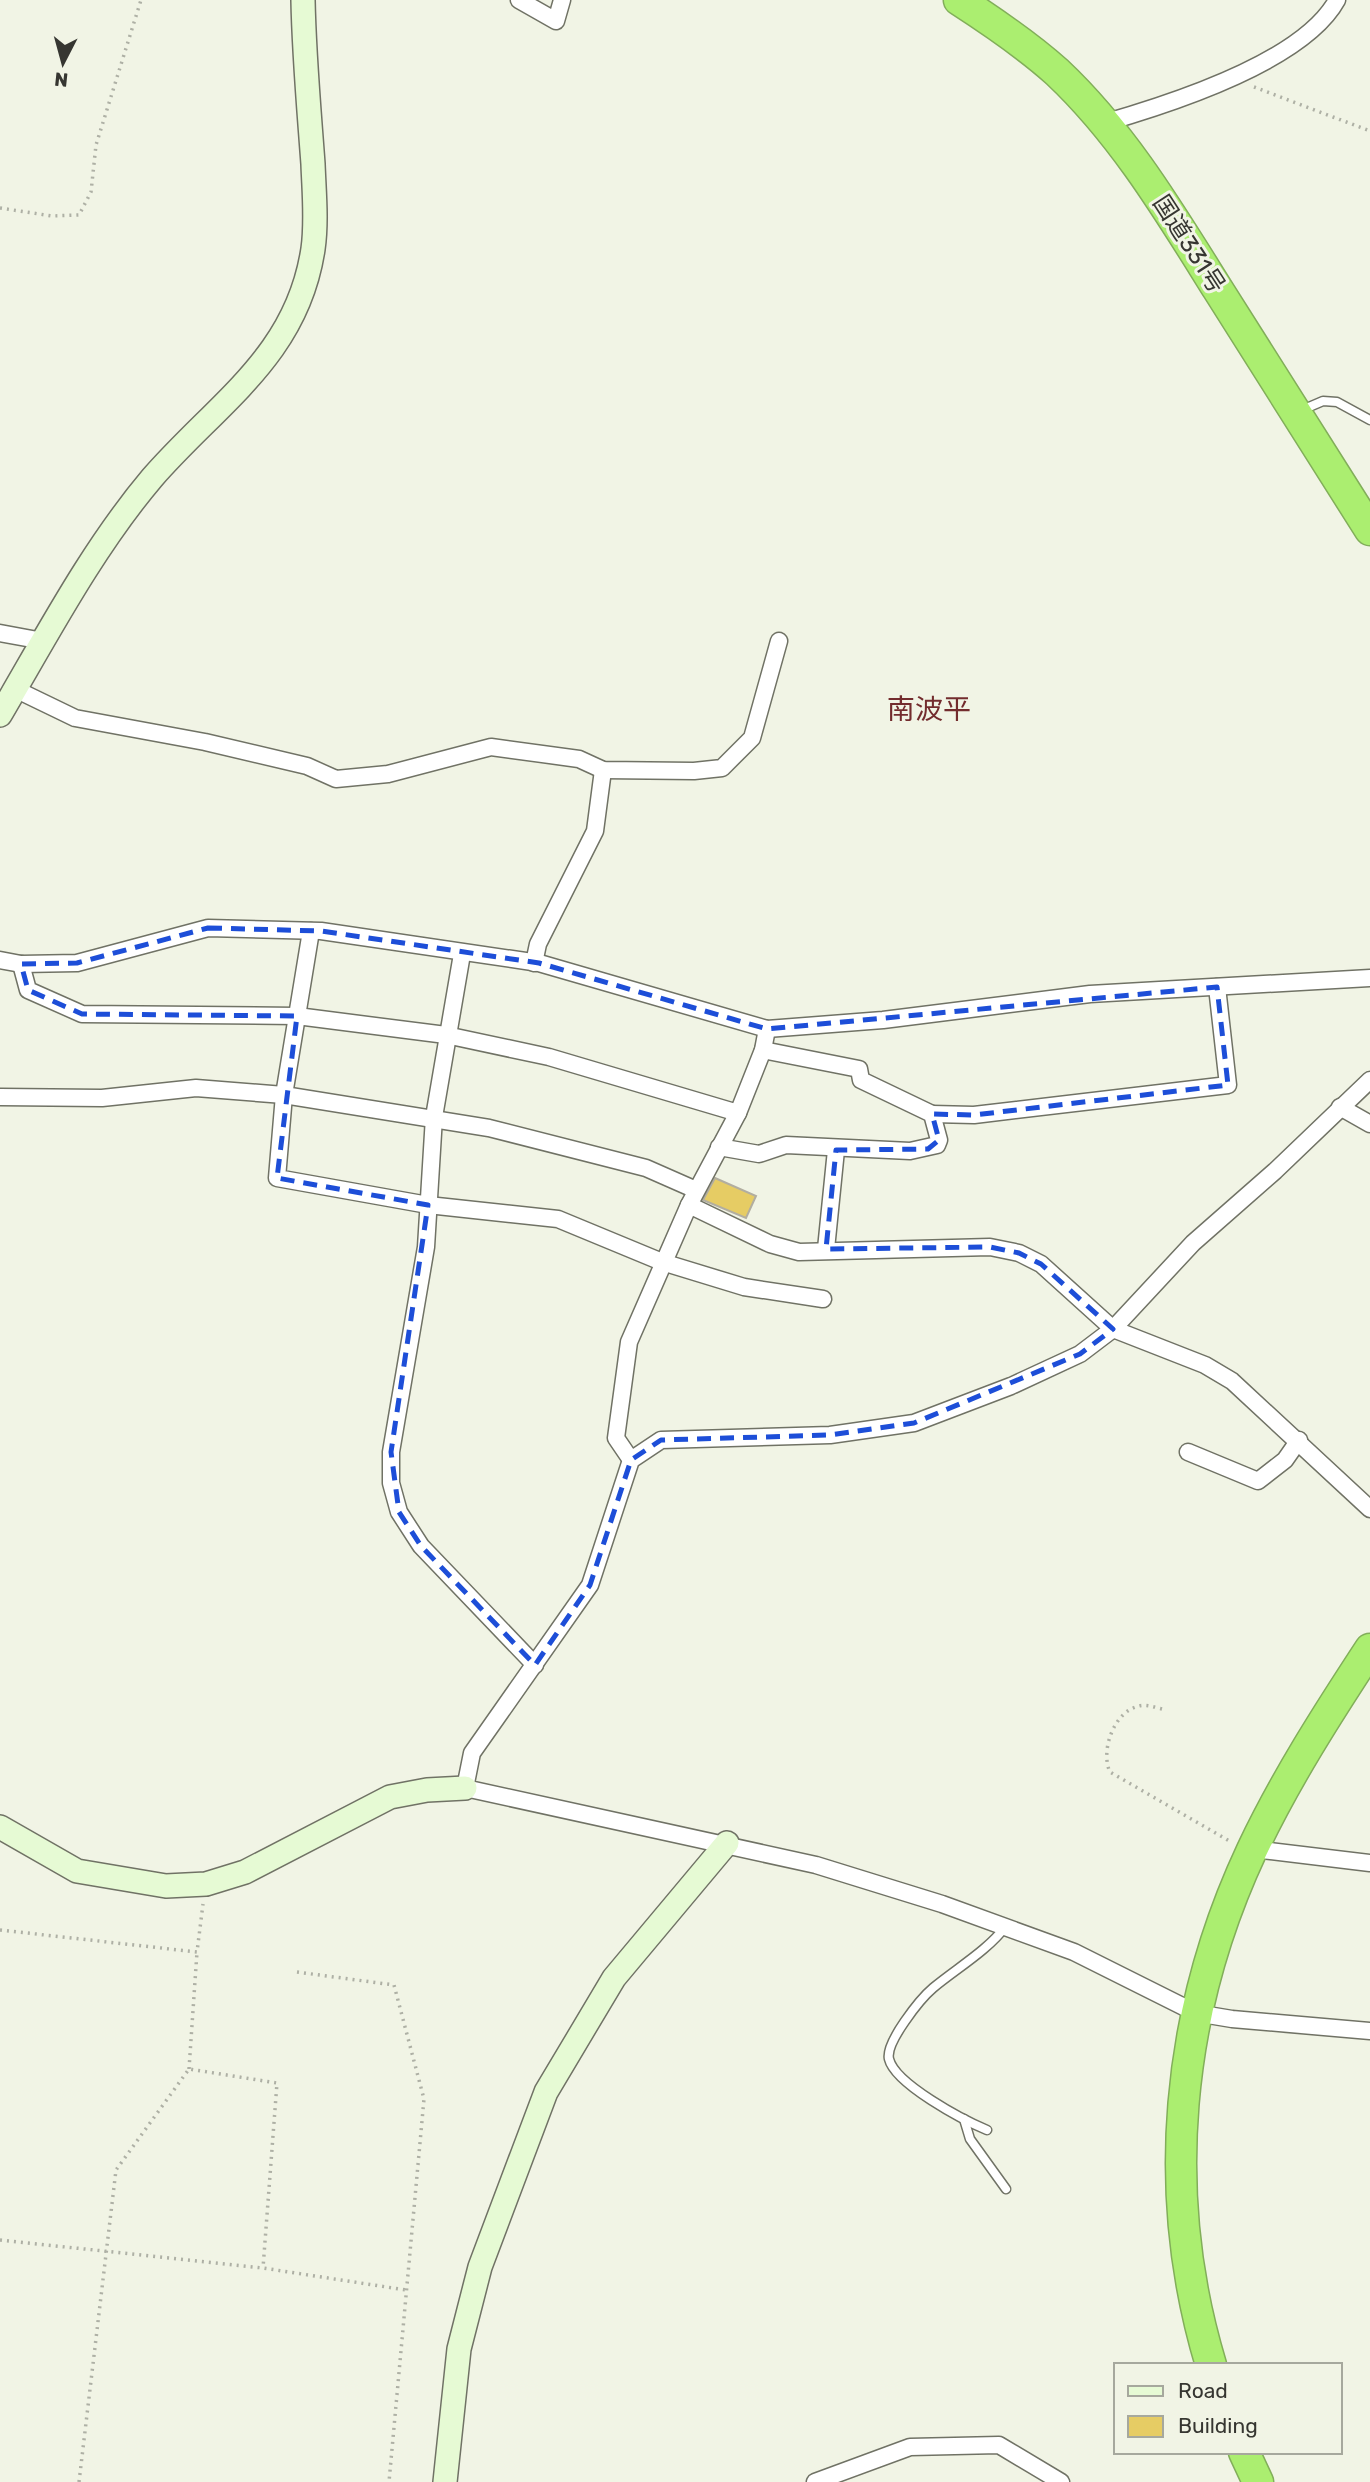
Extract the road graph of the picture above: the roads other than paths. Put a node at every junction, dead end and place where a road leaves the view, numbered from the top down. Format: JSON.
{"nodes":[{"id":1,"x":303,"y":0,"type":"edge"},
{"id":2,"x":519,"y":0,"type":"edge"},
{"id":3,"x":562,"y":0,"type":"edge"},
{"id":4,"x":959,"y":0,"type":"edge"},
{"id":5,"x":1337,"y":0,"type":"edge"},
{"id":6,"x":1104,"y":123,"type":"junction"},
{"id":7,"x":1296,"y":412,"type":"junction"},
{"id":8,"x":1370,"y":420,"type":"edge"},
{"id":9,"x":1370,"y":530,"type":"edge"},
{"id":10,"x":0,"y":633,"type":"edge"},
{"id":11,"x":43,"y":641,"type":"junction"},
{"id":12,"x":779,"y":641,"type":"dead end"},
{"id":13,"x":15,"y":689,"type":"junction"},
{"id":14,"x":0,"y":715,"type":"edge"},
{"id":15,"x":603,"y":770,"type":"junction"},
{"id":16,"x":311,"y":931,"type":"junction"},
{"id":17,"x":462,"y":954,"type":"junction"},
{"id":18,"x":0,"y":960,"type":"edge"},
{"id":19,"x":534,"y":963,"type":"junction"},
{"id":20,"x":21,"y":964,"type":"junction"},
{"id":21,"x":1370,"y":978,"type":"edge"},
{"id":22,"x":1217,"y":987,"type":"junction"},
{"id":23,"x":297,"y":1016,"type":"junction"},
{"id":24,"x":767,"y":1029,"type":"junction"},
{"id":25,"x":446,"y":1035,"type":"junction"},
{"id":26,"x":763,"y":1050,"type":"junction"},
{"id":27,"x":1370,"y":1080,"type":"edge"},
{"id":28,"x":284,"y":1095,"type":"junction"},
{"id":29,"x":0,"y":1097,"type":"edge"},
{"id":30,"x":1340,"y":1107,"type":"junction"},
{"id":31,"x":737,"y":1113,"type":"junction"},
{"id":32,"x":932,"y":1114,"type":"junction"},
{"id":33,"x":434,"y":1117,"type":"junction"},
{"id":34,"x":1370,"y":1124,"type":"edge"},
{"id":35,"x":719,"y":1147,"type":"junction"},
{"id":36,"x":836,"y":1150,"type":"junction"},
{"id":37,"x":692,"y":1198,"type":"junction"},
{"id":38,"x":428,"y":1205,"type":"junction"},
{"id":39,"x":826,"y":1249,"type":"junction"},
{"id":40,"x":662,"y":1262,"type":"junction"},
{"id":41,"x":823,"y":1299,"type":"dead end"},
{"id":42,"x":1113,"y":1329,"type":"junction"},
{"id":43,"x":1299,"y":1440,"type":"junction"},
{"id":44,"x":1188,"y":1452,"type":"dead end"},
{"id":45,"x":631,"y":1460,"type":"junction"},
{"id":46,"x":1370,"y":1509,"type":"edge"},
{"id":47,"x":1370,"y":1649,"type":"edge"},
{"id":48,"x":535,"y":1665,"type":"junction"},
{"id":49,"x":465,"y":1788,"type":"junction"},
{"id":50,"x":0,"y":1827,"type":"edge"},
{"id":51,"x":727,"y":1843,"type":"junction"},
{"id":52,"x":1253,"y":1849,"type":"junction"},
{"id":53,"x":1370,"y":1863,"type":"edge"},
{"id":54,"x":1006,"y":1926,"type":"junction"},
{"id":55,"x":1196,"y":2013,"type":"junction"},
{"id":56,"x":1370,"y":2031,"type":"edge"},
{"id":57,"x":964,"y":2119,"type":"junction"},
{"id":58,"x":986,"y":2130,"type":"dead end"},
{"id":59,"x":1006,"y":2189,"type":"dead end"},
{"id":60,"x":1211,"y":2363,"type":"edge"},
{"id":61,"x":1245,"y":2454,"type":"edge"},
{"id":62,"x":445,"y":2482,"type":"edge"},
{"id":63,"x":815,"y":2482,"type":"edge"},
{"id":64,"x":1061,"y":2482,"type":"edge"},
{"id":65,"x":1258,"y":2482,"type":"edge"}],
"edges":[{"from":1,"to":11,"type":"street"},
{"from":2,"to":3,"type":"street"},
{"from":4,"to":6,"type":"highway","name":"国道331号"},
{"from":5,"to":6,"type":"street"},
{"from":6,"to":7,"type":"highway","name":"国道331号"},
{"from":7,"to":8,"type":"lane"},
{"from":7,"to":9,"type":"highway","name":"国道331号"},
{"from":10,"to":11,"type":"street"},
{"from":11,"to":13,"type":"street"},
{"from":12,"to":15,"type":"street"},
{"from":13,"to":14,"type":"street"},
{"from":13,"to":15,"type":"street"},
{"from":15,"to":19,"type":"street"},
{"from":16,"to":17,"type":"street"},
{"from":16,"to":20,"type":"street"},
{"from":16,"to":23,"type":"street"},
{"from":17,"to":19,"type":"street"},
{"from":17,"to":25,"type":"street"},
{"from":18,"to":20,"type":"street"},
{"from":19,"to":24,"type":"street"},
{"from":20,"to":23,"type":"street"},
{"from":21,"to":22,"type":"street"},
{"from":22,"to":24,"type":"street"},
{"from":22,"to":32,"type":"street"},
{"from":23,"to":25,"type":"street"},
{"from":23,"to":28,"type":"street"},
{"from":24,"to":26,"type":"street"},
{"from":25,"to":31,"type":"street"},
{"from":25,"to":33,"type":"street"},
{"from":26,"to":31,"type":"street"},
{"from":26,"to":32,"type":"street"},
{"from":27,"to":30,"type":"street"},
{"from":28,"to":29,"type":"street"},
{"from":28,"to":33,"type":"street"},
{"from":28,"to":38,"type":"street"},
{"from":30,"to":34,"type":"street"},
{"from":30,"to":42,"type":"street"},
{"from":31,"to":35,"type":"street"},
{"from":32,"to":36,"type":"street"},
{"from":33,"to":37,"type":"street"},
{"from":33,"to":38,"type":"street"},
{"from":35,"to":36,"type":"street"},
{"from":35,"to":37,"type":"street"},
{"from":36,"to":39,"type":"street"},
{"from":37,"to":39,"type":"street"},
{"from":37,"to":40,"type":"street"},
{"from":38,"to":40,"type":"street"},
{"from":38,"to":48,"type":"street"},
{"from":39,"to":42,"type":"street"},
{"from":40,"to":41,"type":"street"},
{"from":40,"to":45,"type":"street"},
{"from":42,"to":43,"type":"street"},
{"from":42,"to":45,"type":"street"},
{"from":43,"to":44,"type":"street"},
{"from":43,"to":46,"type":"street"},
{"from":45,"to":48,"type":"street"},
{"from":47,"to":52,"type":"highway"},
{"from":48,"to":49,"type":"street"},
{"from":49,"to":50,"type":"street"},
{"from":49,"to":51,"type":"street"},
{"from":51,"to":54,"type":"street"},
{"from":51,"to":62,"type":"street"},
{"from":52,"to":53,"type":"street"},
{"from":52,"to":55,"type":"highway"},
{"from":54,"to":55,"type":"street"},
{"from":54,"to":57,"type":"lane"},
{"from":55,"to":56,"type":"street"},
{"from":55,"to":60,"type":"highway"},
{"from":57,"to":58,"type":"lane"},
{"from":57,"to":59,"type":"lane"},
{"from":61,"to":65,"type":"highway"},
{"from":63,"to":64,"type":"street"}]}
